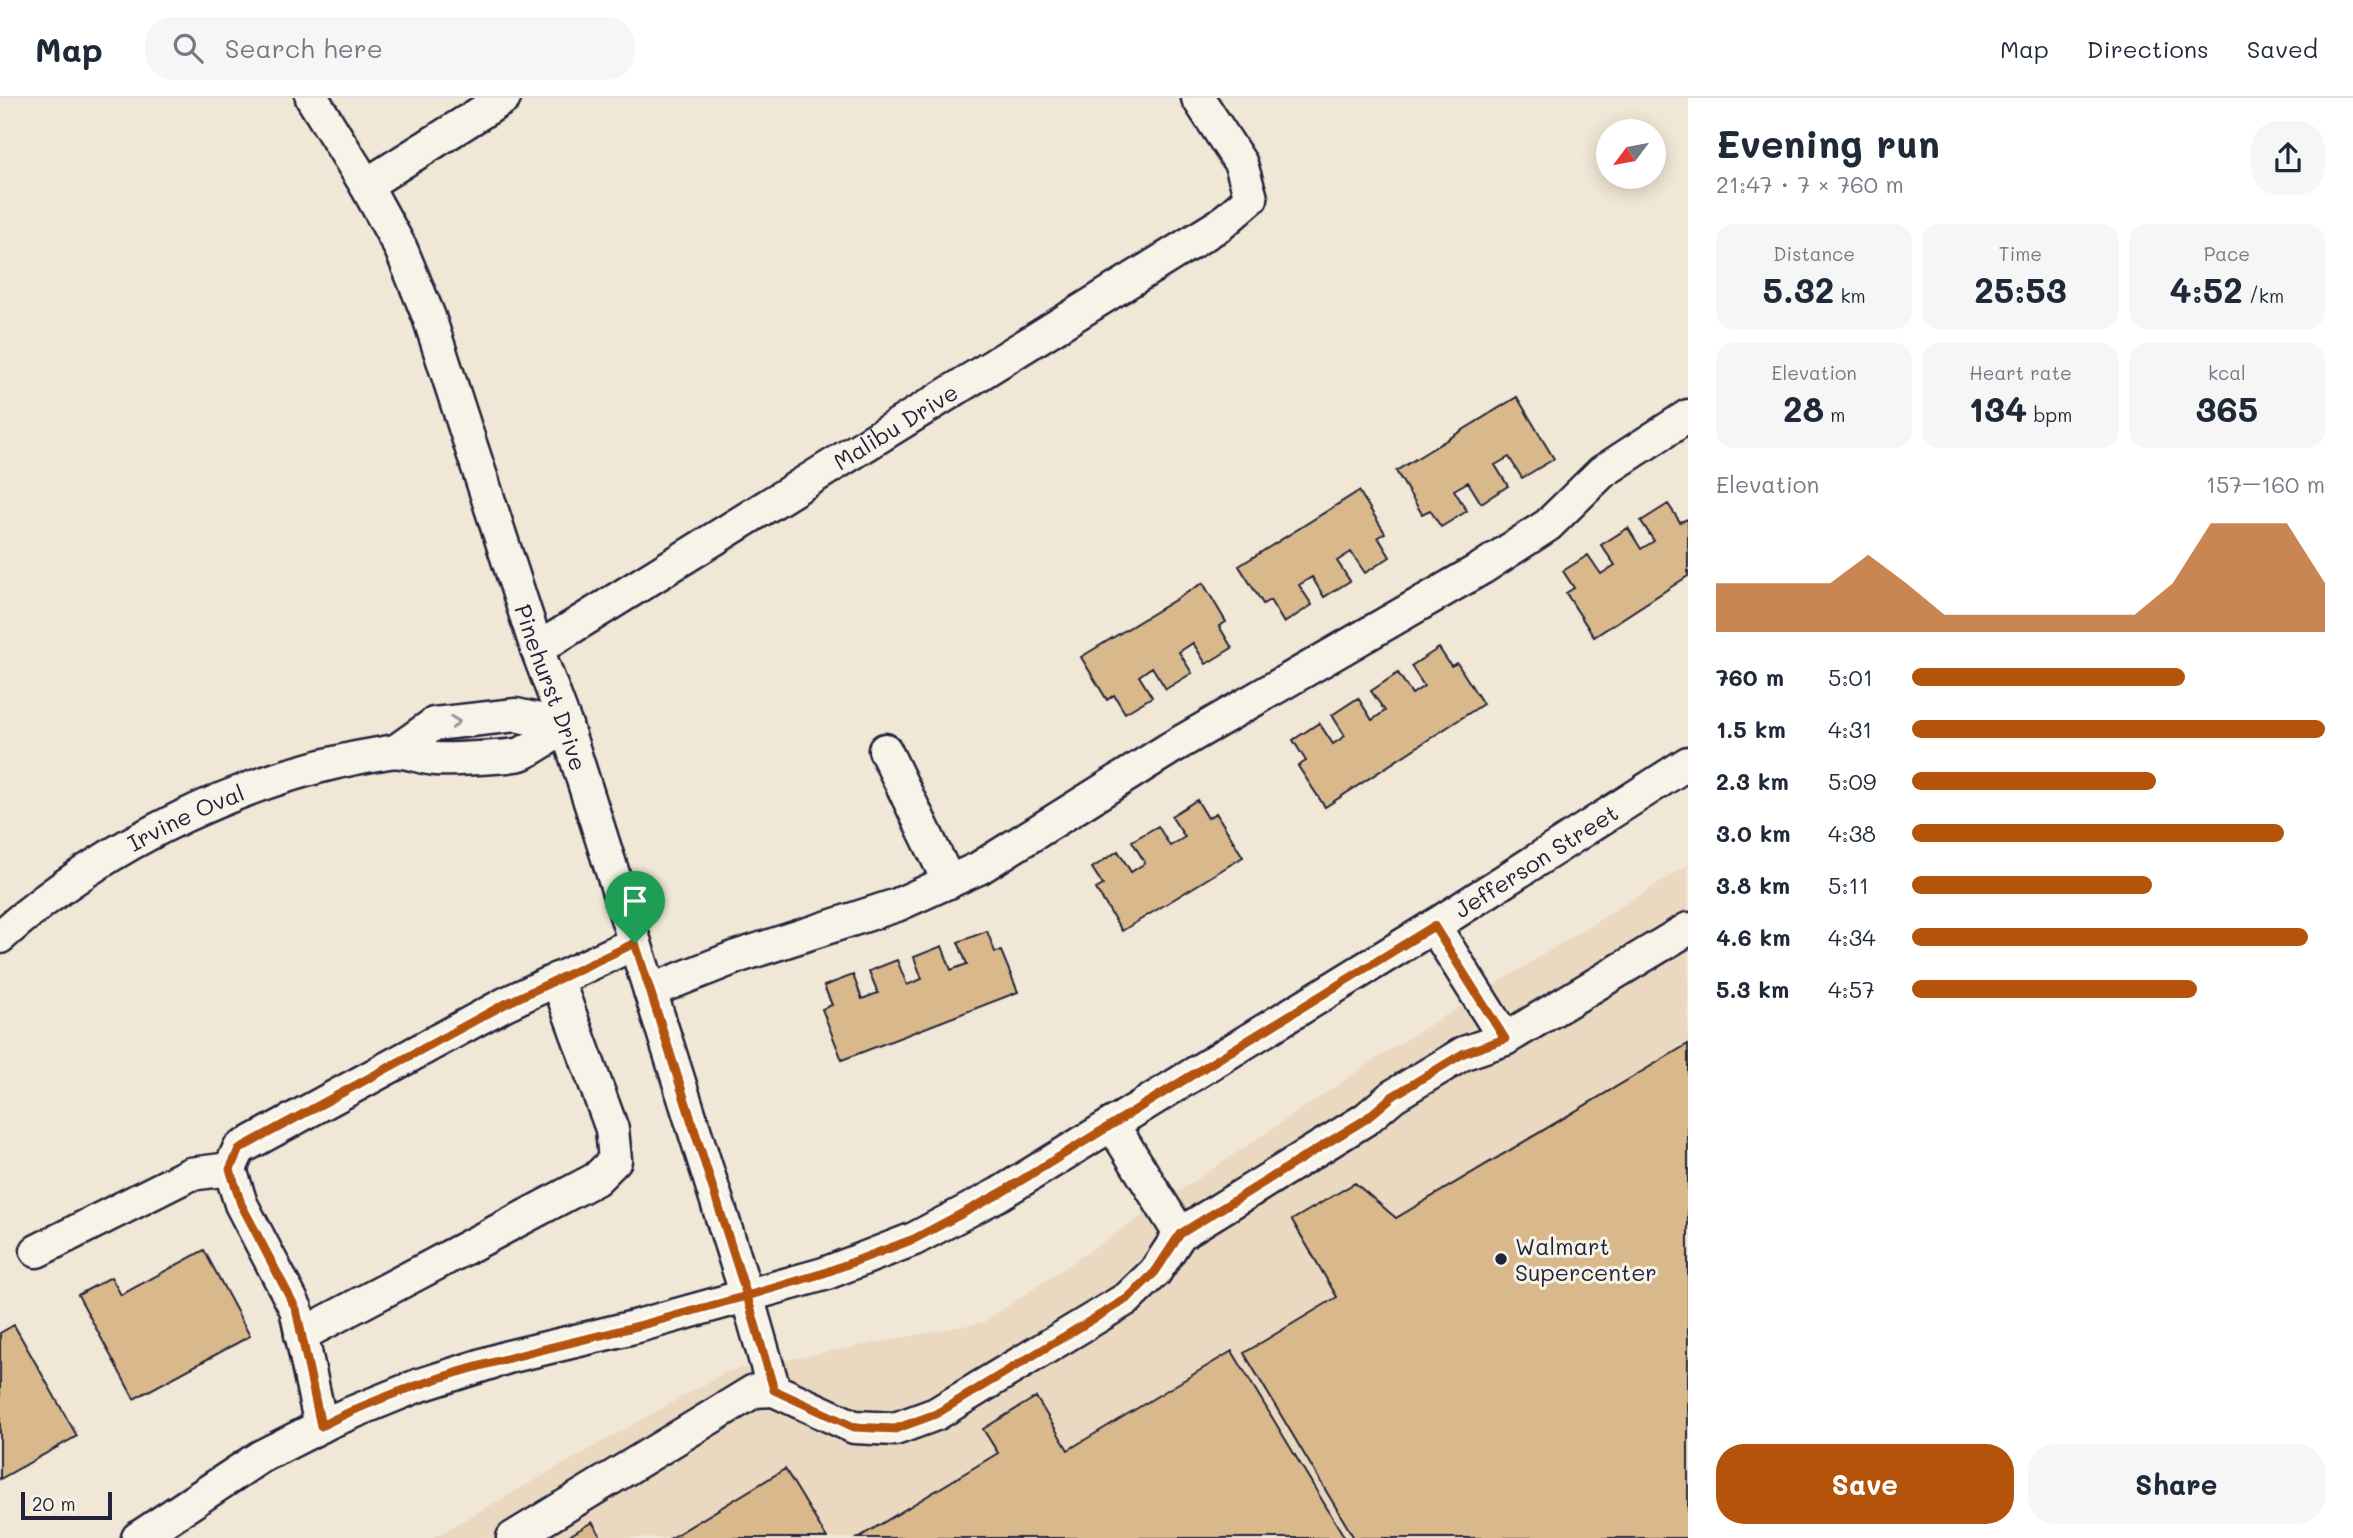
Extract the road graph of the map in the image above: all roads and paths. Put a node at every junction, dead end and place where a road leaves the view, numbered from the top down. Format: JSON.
{"nodes":[{"id":1,"x":312,"y":98,"type":"edge"},
{"id":2,"x":503,"y":98,"type":"edge"},
{"id":3,"x":1198,"y":98,"type":"edge"},
{"id":4,"x":366,"y":185,"type":"junction"},
{"id":5,"x":1688,"y":416,"type":"edge"},
{"id":6,"x":537,"y":649,"type":"junction"},
{"id":7,"x":566,"y":726,"type":"junction"},
{"id":8,"x":885,"y":750,"type":"dead end"},
{"id":9,"x":1688,"y":763,"type":"edge"},
{"id":10,"x":949,"y":882,"type":"junction"},
{"id":11,"x":1434,"y":926,"type":"junction"},
{"id":12,"x":1688,"y":929,"type":"edge"},
{"id":13,"x":0,"y":937,"type":"edge"},
{"id":14,"x":635,"y":943,"type":"junction"},
{"id":15,"x":557,"y":979,"type":"junction"},
{"id":16,"x":650,"y":991,"type":"junction"},
{"id":17,"x":1505,"y":1039,"type":"junction"},
{"id":18,"x":1112,"y":1124,"type":"junction"},
{"id":19,"x":230,"y":1169,"type":"junction"},
{"id":20,"x":1180,"y":1234,"type":"junction"},
{"id":21,"x":37,"y":1251,"type":"dead end"},
{"id":22,"x":747,"y":1296,"type":"junction"},
{"id":23,"x":302,"y":1335,"type":"junction"},
{"id":24,"x":774,"y":1390,"type":"junction"},
{"id":25,"x":321,"y":1426,"type":"junction"},
{"id":26,"x":138,"y":1538,"type":"edge"},
{"id":27,"x":513,"y":1538,"type":"edge"}],
"edges":[{"from":1,"to":4,"type":"street","name":"Pinehurst Drive"},
{"from":2,"to":4,"type":"street"},
{"from":3,"to":6,"type":"street","name":"Malibu Drive"},
{"from":4,"to":6,"type":"street","name":"Pinehurst Drive"},
{"from":5,"to":10,"type":"street"},
{"from":6,"to":7,"type":"street","name":"Pinehurst Drive"},
{"from":7,"to":13,"type":"street","name":"Irvine Oval"},
{"from":7,"to":14,"type":"street","name":"Pinehurst Drive"},
{"from":8,"to":10,"type":"street"},
{"from":9,"to":11,"type":"street","name":"Jefferson Street"},
{"from":10,"to":16,"type":"street"},
{"from":11,"to":17,"type":"street"},
{"from":11,"to":18,"type":"street","name":"Jefferson Street"},
{"from":12,"to":17,"type":"street"},
{"from":14,"to":15,"type":"street"},
{"from":14,"to":16,"type":"street","name":"Pinehurst Drive"},
{"from":15,"to":19,"type":"street"},
{"from":15,"to":23,"type":"street"},
{"from":16,"to":22,"type":"street","name":"Pinehurst Drive"},
{"from":17,"to":20,"type":"street"},
{"from":18,"to":20,"type":"street"},
{"from":18,"to":22,"type":"street","name":"Jefferson Street"},
{"from":19,"to":21,"type":"street"},
{"from":19,"to":23,"type":"street"},
{"from":20,"to":24,"type":"street"},
{"from":22,"to":24,"type":"street","name":"Pinehurst Drive"},
{"from":22,"to":25,"type":"street","name":"Jefferson Street"},
{"from":23,"to":25,"type":"street"},
{"from":24,"to":27,"type":"street"},
{"from":25,"to":26,"type":"street","name":"Jefferson Street"}]}
